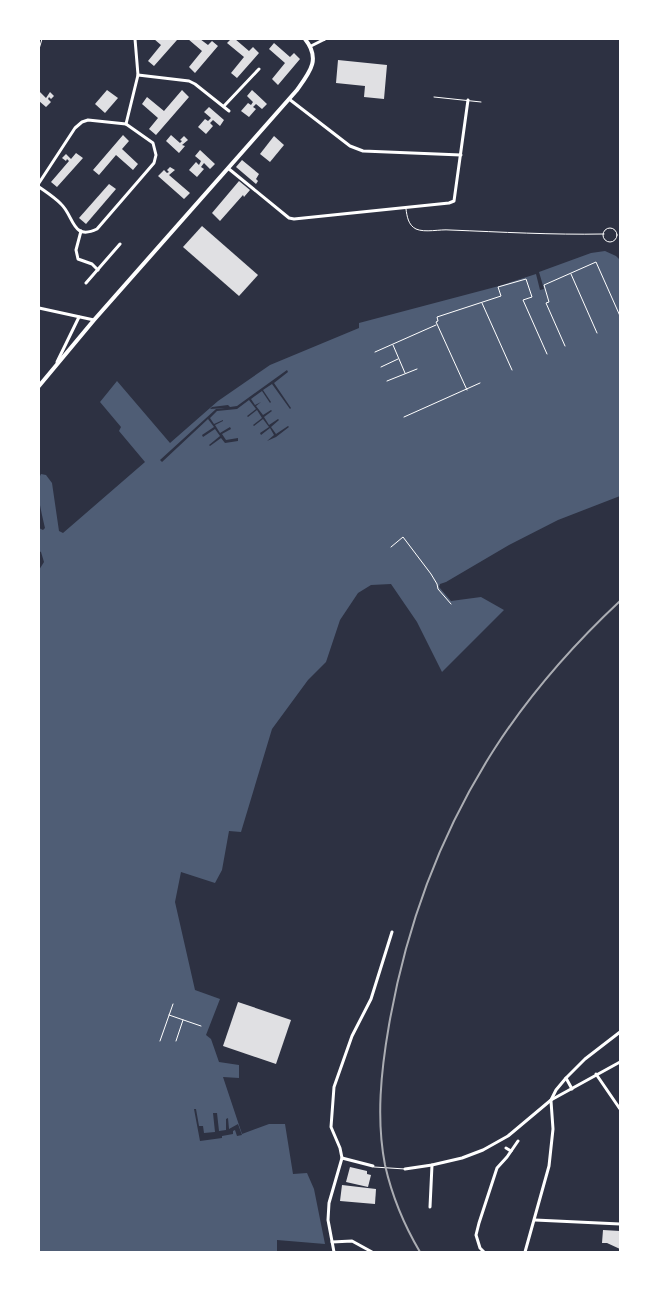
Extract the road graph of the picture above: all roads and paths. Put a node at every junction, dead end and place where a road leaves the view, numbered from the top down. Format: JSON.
{"nodes":[{"id":1,"x":42,"y":39,"type":"edge"},
{"id":2,"x":135,"y":39,"type":"edge"},
{"id":3,"x":305,"y":39,"type":"edge"},
{"id":4,"x":325,"y":39,"type":"edge"},
{"id":5,"x":311,"y":46,"type":"junction"},
{"id":6,"x":39,"y":49,"type":"edge"},
{"id":7,"x":259,"y":69,"type":"dead end"},
{"id":8,"x":138,"y":75,"type":"junction"},
{"id":9,"x":434,"y":98,"type":"dead end"},
{"id":10,"x":289,"y":99,"type":"junction"},
{"id":11,"x":468,"y":100,"type":"junction"},
{"id":12,"x":481,"y":102,"type":"dead end"},
{"id":13,"x":224,"y":106,"type":"junction"},
{"id":14,"x":229,"y":111,"type":"dead end"},
{"id":15,"x":126,"y":124,"type":"junction"},
{"id":16,"x":461,"y":155,"type":"junction"},
{"id":17,"x":229,"y":169,"type":"junction"},
{"id":18,"x":39,"y":185,"type":"edge"},
{"id":19,"x":406,"y":208,"type":"junction"},
{"id":20,"x":81,"y":231,"type":"junction"},
{"id":21,"x":620,"y":232,"type":"edge"},
{"id":22,"x":616,"y":233,"type":"junction"},
{"id":23,"x":604,"y":234,"type":"junction"},
{"id":24,"x":120,"y":244,"type":"dead end"},
{"id":25,"x":98,"y":270,"type":"junction"},
{"id":26,"x":570,"y":274,"type":"junction"},
{"id":27,"x":86,"y":283,"type":"dead end"},
{"id":28,"x":482,"y":303,"type":"junction"},
{"id":29,"x":39,"y":308,"type":"edge"},
{"id":30,"x":620,"y":316,"type":"edge"},
{"id":31,"x":79,"y":317,"type":"junction"},
{"id":32,"x":94,"y":320,"type":"junction"},
{"id":33,"x":437,"y":324,"type":"junction"},
{"id":34,"x":597,"y":333,"type":"dead end"},
{"id":35,"x":393,"y":345,"type":"junction"},
{"id":36,"x":565,"y":346,"type":"dead end"},
{"id":37,"x":375,"y":352,"type":"dead end"},
{"id":38,"x":547,"y":354,"type":"dead end"},
{"id":39,"x":399,"y":359,"type":"junction"},
{"id":40,"x":57,"y":363,"type":"junction"},
{"id":41,"x":381,"y":367,"type":"dead end"},
{"id":42,"x":417,"y":369,"type":"dead end"},
{"id":43,"x":512,"y":370,"type":"dead end"},
{"id":44,"x":405,"y":374,"type":"junction"},
{"id":45,"x":387,"y":382,"type":"dead end"},
{"id":46,"x":480,"y":383,"type":"dead end"},
{"id":47,"x":39,"y":386,"type":"edge"},
{"id":48,"x":467,"y":390,"type":"junction"},
{"id":49,"x":404,"y":417,"type":"dead end"},
{"id":50,"x":391,"y":548,"type":"dead end"},
{"id":51,"x":451,"y":604,"type":"dead end"},
{"id":52,"x":392,"y":932,"type":"dead end"},
{"id":53,"x":173,"y":1004,"type":"dead end"},
{"id":54,"x":169,"y":1015,"type":"junction"},
{"id":55,"x":183,"y":1020,"type":"junction"},
{"id":56,"x":201,"y":1026,"type":"dead end"},
{"id":57,"x":620,"y":1032,"type":"edge"},
{"id":58,"x":160,"y":1041,"type":"dead end"},
{"id":59,"x":176,"y":1041,"type":"dead end"},
{"id":60,"x":620,"y":1062,"type":"edge"},
{"id":61,"x":596,"y":1074,"type":"junction"},
{"id":62,"x":566,"y":1078,"type":"junction"},
{"id":63,"x":572,"y":1088,"type":"junction"},
{"id":64,"x":551,"y":1100,"type":"junction"},
{"id":65,"x":620,"y":1109,"type":"edge"},
{"id":66,"x":518,"y":1141,"type":"dead end"},
{"id":67,"x":506,"y":1148,"type":"dead end"},
{"id":68,"x":511,"y":1151,"type":"junction"},
{"id":69,"x":342,"y":1158,"type":"junction"},
{"id":70,"x":432,"y":1165,"type":"junction"},
{"id":71,"x":373,"y":1166,"type":"joint"},
{"id":72,"x":405,"y":1169,"type":"joint"},
{"id":73,"x":430,"y":1207,"type":"dead end"},
{"id":74,"x":535,"y":1220,"type":"junction"},
{"id":75,"x":620,"y":1224,"type":"edge"},
{"id":76,"x":332,"y":1242,"type":"junction"},
{"id":77,"x":334,"y":1252,"type":"edge"},
{"id":78,"x":372,"y":1252,"type":"edge"},
{"id":79,"x":484,"y":1252,"type":"edge"},
{"id":80,"x":525,"y":1252,"type":"edge"}],
"edges":[{"from":1,"to":6,"type":"path"},
{"from":2,"to":8,"type":"street"},
{"from":3,"to":5,"type":"street"},
{"from":4,"to":5,"type":"street"},
{"from":5,"to":10,"type":"street"},
{"from":7,"to":13,"type":"street"},
{"from":8,"to":13,"type":"street"},
{"from":8,"to":15,"type":"street"},
{"from":9,"to":11,"type":"lane"},
{"from":10,"to":16,"type":"street"},
{"from":10,"to":17,"type":"street"},
{"from":11,"to":12,"type":"lane"},
{"from":11,"to":16,"type":"street"},
{"from":13,"to":14,"type":"street"},
{"from":15,"to":18,"type":"street"},
{"from":15,"to":20,"type":"street"},
{"from":16,"to":19,"type":"street"},
{"from":17,"to":19,"type":"street"},
{"from":17,"to":32,"type":"street"},
{"from":18,"to":20,"type":"street"},
{"from":19,"to":23,"type":"lane"},
{"from":20,"to":25,"type":"street"},
{"from":21,"to":22,"type":"lane"},
{"from":22,"to":23,"type":"lane"},
{"from":22,"to":23,"type":"lane"},
{"from":24,"to":25,"type":"street"},
{"from":25,"to":27,"type":"street"},
{"from":26,"to":30,"type":"path"},
{"from":26,"to":34,"type":"path"},
{"from":26,"to":36,"type":"path"},
{"from":28,"to":33,"type":"path"},
{"from":28,"to":38,"type":"path"},
{"from":28,"to":43,"type":"path"},
{"from":29,"to":31,"type":"street"},
{"from":31,"to":32,"type":"street"},
{"from":31,"to":40,"type":"street"},
{"from":32,"to":40,"type":"street"},
{"from":33,"to":35,"type":"path"},
{"from":33,"to":48,"type":"path"},
{"from":35,"to":37,"type":"path"},
{"from":35,"to":39,"type":"path"},
{"from":39,"to":41,"type":"path"},
{"from":39,"to":44,"type":"path"},
{"from":40,"to":47,"type":"street"},
{"from":42,"to":44,"type":"path"},
{"from":44,"to":45,"type":"path"},
{"from":46,"to":48,"type":"path"},
{"from":48,"to":49,"type":"path"},
{"from":50,"to":51,"type":"path"},
{"from":52,"to":69,"type":"street"},
{"from":53,"to":54,"type":"path"},
{"from":54,"to":55,"type":"path"},
{"from":54,"to":58,"type":"path"},
{"from":55,"to":56,"type":"path"},
{"from":55,"to":59,"type":"path"},
{"from":57,"to":62,"type":"street"},
{"from":60,"to":61,"type":"street"},
{"from":61,"to":63,"type":"street"},
{"from":61,"to":65,"type":"street"},
{"from":62,"to":63,"type":"street"},
{"from":62,"to":64,"type":"street"},
{"from":63,"to":64,"type":"street"},
{"from":64,"to":70,"type":"street"},
{"from":64,"to":74,"type":"street"},
{"from":66,"to":68,"type":"street"},
{"from":67,"to":68,"type":"street"},
{"from":68,"to":79,"type":"street"},
{"from":69,"to":71,"type":"street"},
{"from":69,"to":76,"type":"street"},
{"from":70,"to":72,"type":"street"},
{"from":70,"to":73,"type":"street"},
{"from":71,"to":72,"type":"lane"},
{"from":74,"to":75,"type":"street"},
{"from":74,"to":80,"type":"street"},
{"from":76,"to":77,"type":"street"},
{"from":76,"to":78,"type":"street"}]}
